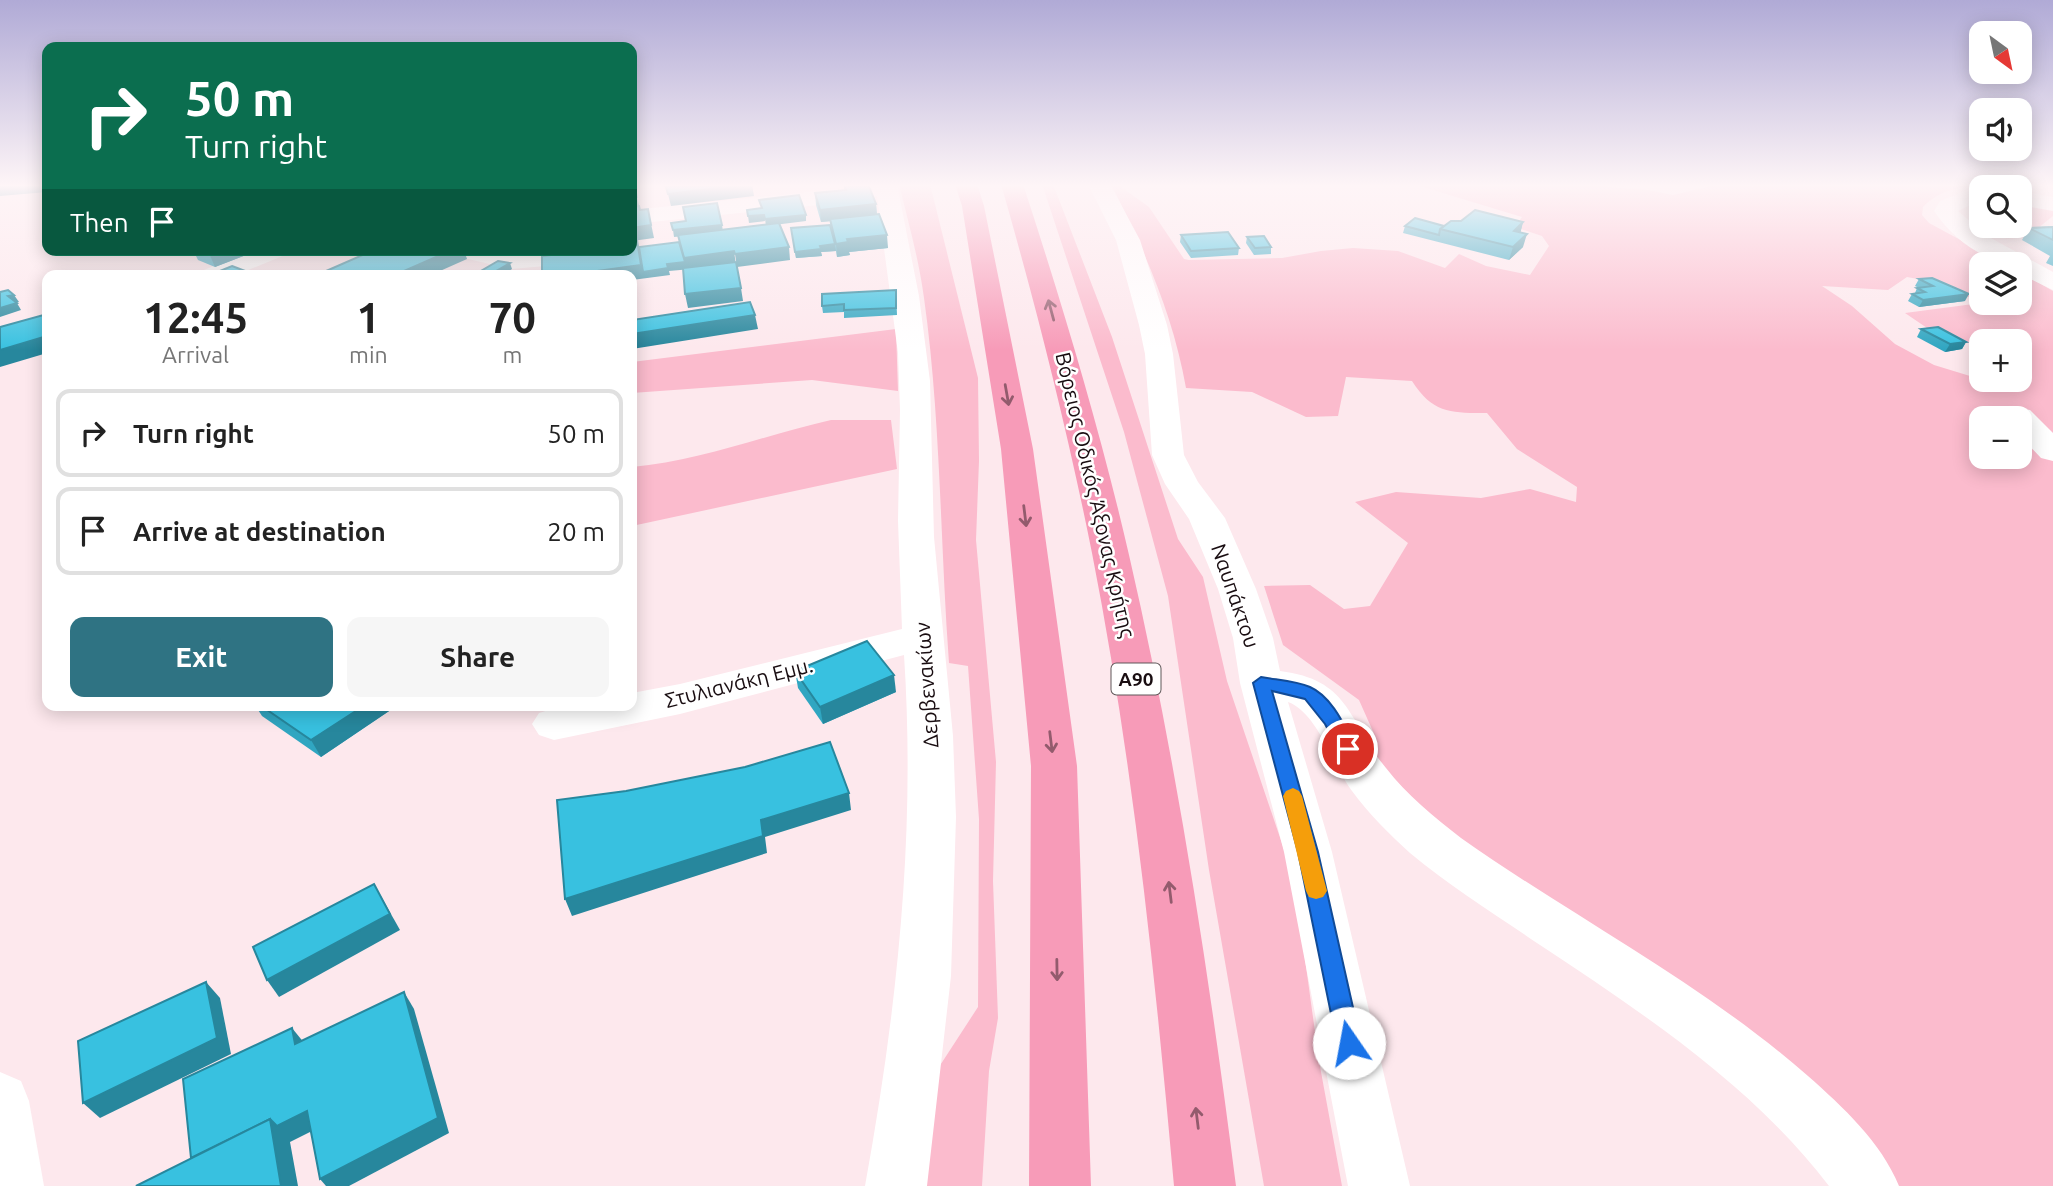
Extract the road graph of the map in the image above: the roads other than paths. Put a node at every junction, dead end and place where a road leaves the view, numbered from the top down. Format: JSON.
{"nodes":[{"id":1,"x":891,"y":239,"type":"edge"},
{"id":2,"x":979,"y":239,"type":"edge"},
{"id":3,"x":1029,"y":239,"type":"edge"},
{"id":4,"x":1128,"y":239,"type":"edge"},
{"id":5,"x":1977,"y":239,"type":"edge"},
{"id":6,"x":261,"y":256,"type":"edge"},
{"id":7,"x":482,"y":256,"type":"edge"},
{"id":8,"x":576,"y":256,"type":"edge"},
{"id":9,"x":226,"y":270,"type":"edge"},
{"id":10,"x":2053,"y":282,"type":"edge"},
{"id":11,"x":2032,"y":430,"type":"edge"},
{"id":12,"x":2053,"y":451,"type":"edge"},
{"id":13,"x":923,"y":637,"type":"junction"},
{"id":14,"x":1261,"y":683,"type":"junction"},
{"id":15,"x":637,"y":708,"type":"edge"},
{"id":16,"x":620,"y":711,"type":"edge"},
{"id":17,"x":554,"y":724,"type":"dead end"},
{"id":18,"x":0,"y":1101,"type":"edge"},
{"id":19,"x":13,"y":1186,"type":"edge"},
{"id":20,"x":896,"y":1186,"type":"edge"},
{"id":21,"x":1060,"y":1186,"type":"edge"},
{"id":22,"x":1205,"y":1186,"type":"edge"},
{"id":23,"x":1379,"y":1186,"type":"edge"},
{"id":24,"x":1868,"y":1186,"type":"edge"}],
"edges":[{"from":1,"to":13,"type":"street","name":"Δερβενακίων"},
{"from":2,"to":21,"type":"highway","one_way":true},
{"from":22,"to":3,"type":"highway","name":"Βόρειος Οδικός Άξονας Κρήτης","number":"Α90","one_way":true},
{"from":4,"to":14,"type":"street","name":"Ναυπάκτου"},
{"from":5,"to":10,"type":"street"},
{"from":6,"to":9,"type":"street"},
{"from":7,"to":8,"type":"street"},
{"from":11,"to":12,"type":"street"},
{"from":13,"to":15,"type":"street","name":"Στυλιανάκη Εμμ."},
{"from":13,"to":20,"type":"street","name":"Δερβενακίων"},
{"from":14,"to":23,"type":"street","name":"Ναυπάκτου"},
{"from":14,"to":24,"type":"street"},
{"from":16,"to":17,"type":"street","name":"Στυλιανάκη Εμμ."},
{"from":18,"to":19,"type":"street"}]}
